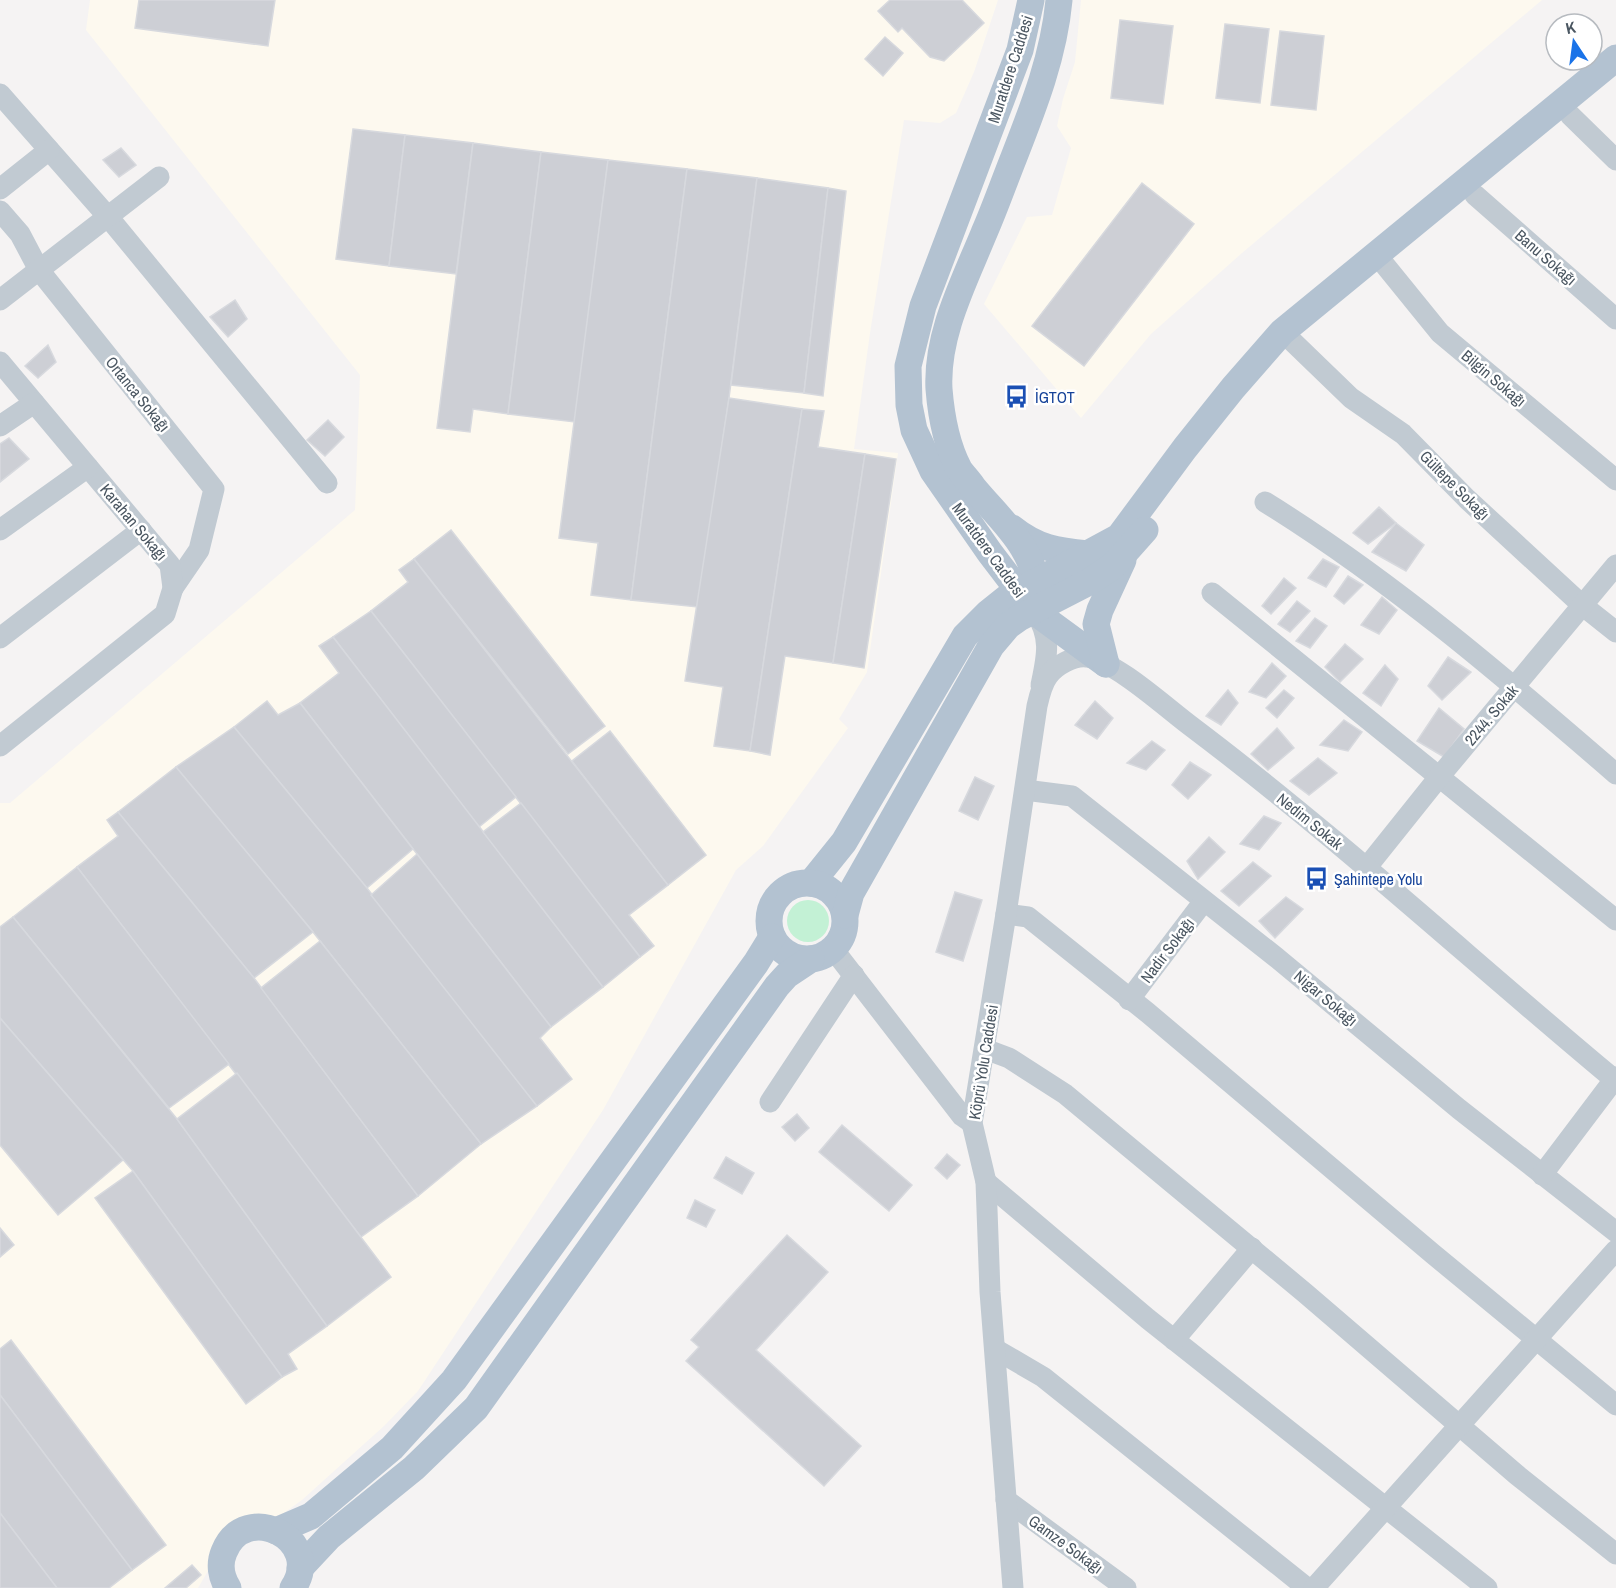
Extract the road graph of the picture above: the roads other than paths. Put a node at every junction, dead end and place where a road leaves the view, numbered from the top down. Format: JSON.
{"nodes":[{"id":1,"x":1031,"y":0,"type":"edge"},
{"id":2,"x":1059,"y":0,"type":"edge"},
{"id":3,"x":1616,"y":58,"type":"edge"},
{"id":4,"x":1616,"y":76,"type":"edge"},
{"id":5,"x":0,"y":94,"type":"edge"},
{"id":6,"x":997,"y":113,"type":"junction"},
{"id":7,"x":1570,"y":115,"type":"junction"},
{"id":8,"x":49,"y":150,"type":"junction"},
{"id":9,"x":1616,"y":160,"type":"edge"},
{"id":10,"x":976,"y":165,"type":"junction"},
{"id":11,"x":1010,"y":167,"type":"junction"},
{"id":12,"x":159,"y":177,"type":"dead end"},
{"id":13,"x":0,"y":189,"type":"edge"},
{"id":14,"x":1475,"y":195,"type":"junction"},
{"id":15,"x":0,"y":211,"type":"edge"},
{"id":16,"x":109,"y":218,"type":"junction"},
{"id":17,"x":986,"y":229,"type":"junction"},
{"id":18,"x":1383,"y":264,"type":"junction"},
{"id":19,"x":39,"y":270,"type":"junction"},
{"id":20,"x":0,"y":300,"type":"edge"},
{"id":21,"x":1616,"y":319,"type":"edge"},
{"id":22,"x":1292,"y":341,"type":"junction"},
{"id":23,"x":0,"y":362,"type":"edge"},
{"id":24,"x":34,"y":403,"type":"junction"},
{"id":25,"x":0,"y":426,"type":"edge"},
{"id":26,"x":88,"y":467,"type":"junction"},
{"id":27,"x":1616,"y":480,"type":"edge"},
{"id":28,"x":327,"y":483,"type":"dead end"},
{"id":29,"x":1265,"y":502,"type":"dead end"},
{"id":30,"x":1008,"y":525,"type":"junction"},
{"id":31,"x":0,"y":530,"type":"edge"},
{"id":32,"x":141,"y":530,"type":"junction"},
{"id":33,"x":1127,"y":551,"type":"junction"},
{"id":34,"x":990,"y":554,"type":"junction"},
{"id":35,"x":1088,"y":554,"type":"junction"},
{"id":36,"x":1616,"y":565,"type":"edge"},
{"id":37,"x":1028,"y":585,"type":"junction"},
{"id":38,"x":173,"y":588,"type":"junction"},
{"id":39,"x":1212,"y":593,"type":"dead end"},
{"id":40,"x":1582,"y":605,"type":"junction"},
{"id":41,"x":1035,"y":612,"type":"junction"},
{"id":42,"x":1616,"y":632,"type":"edge"},
{"id":43,"x":965,"y":636,"type":"junction"},
{"id":44,"x":0,"y":638,"type":"edge"},
{"id":45,"x":1106,"y":664,"type":"junction"},
{"id":46,"x":1515,"y":687,"type":"junction"},
{"id":47,"x":1037,"y":706,"type":"junction"},
{"id":48,"x":0,"y":746,"type":"edge"},
{"id":49,"x":1616,"y":774,"type":"edge"},
{"id":50,"x":1439,"y":777,"type":"junction"},
{"id":51,"x":1025,"y":790,"type":"junction"},
{"id":52,"x":1367,"y":867,"type":"junction"},
{"id":53,"x":811,"y":883,"type":"junction"},
{"id":54,"x":1204,"y":901,"type":"junction"},
{"id":55,"x":1006,"y":914,"type":"junction"},
{"id":56,"x":845,"y":915,"type":"junction"},
{"id":57,"x":1616,"y":920,"type":"edge"},
{"id":58,"x":772,"y":937,"type":"junction"},
{"id":59,"x":822,"y":954,"type":"junction"},
{"id":60,"x":854,"y":975,"type":"junction"},
{"id":61,"x":1129,"y":1000,"type":"junction"},
{"id":62,"x":985,"y":1049,"type":"junction"},
{"id":63,"x":1615,"y":1079,"type":"edge"},
{"id":64,"x":770,"y":1102,"type":"dead end"},
{"id":65,"x":972,"y":1123,"type":"junction"},
{"id":66,"x":1542,"y":1174,"type":"junction"},
{"id":67,"x":986,"y":1182,"type":"junction"},
{"id":68,"x":1616,"y":1232,"type":"edge"},
{"id":69,"x":1252,"y":1248,"type":"junction"},
{"id":70,"x":1616,"y":1250,"type":"edge"},
{"id":71,"x":1536,"y":1339,"type":"junction"},
{"id":72,"x":1174,"y":1340,"type":"junction"},
{"id":73,"x":995,"y":1349,"type":"junction"},
{"id":74,"x":1616,"y":1405,"type":"edge"},
{"id":75,"x":1460,"y":1425,"type":"junction"},
{"id":76,"x":1006,"y":1500,"type":"junction"},
{"id":77,"x":1386,"y":1508,"type":"junction"},
{"id":78,"x":276,"y":1531,"type":"junction"},
{"id":79,"x":1616,"y":1554,"type":"edge"},
{"id":80,"x":296,"y":1578,"type":"edge"},
{"id":81,"x":221,"y":1584,"type":"edge"},
{"id":82,"x":1013,"y":1588,"type":"edge"},
{"id":83,"x":1126,"y":1588,"type":"edge"},
{"id":84,"x":1307,"y":1588,"type":"edge"},
{"id":85,"x":1314,"y":1588,"type":"edge"},
{"id":86,"x":1487,"y":1588,"type":"edge"}],
"edges":[{"from":1,"to":6,"type":"main road","name":"Muratdere Caddesi"},
{"from":2,"to":11,"type":"main road","name":"Muratdere Caddesi"},
{"from":3,"to":35,"type":"main road"},
{"from":4,"to":7,"type":"main road"},
{"from":5,"to":8,"type":"street"},
{"from":6,"to":10,"type":"main road","name":"Muratdere Caddesi"},
{"from":6,"to":11,"type":"main road"},
{"from":7,"to":9,"type":"street"},
{"from":7,"to":14,"type":"main road"},
{"from":8,"to":13,"type":"street"},
{"from":8,"to":16,"type":"street"},
{"from":10,"to":17,"type":"main road"},
{"from":10,"to":34,"type":"main road","name":"Muratdere Caddesi"},
{"from":11,"to":17,"type":"main road","name":"Muratdere Caddesi"},
{"from":12,"to":16,"type":"street"},
{"from":14,"to":18,"type":"main road"},
{"from":14,"to":21,"type":"street","name":"Banu Sokağı"},
{"from":15,"to":19,"type":"street","name":"Ortanca Sokağı"},
{"from":16,"to":19,"type":"street"},
{"from":16,"to":28,"type":"street"},
{"from":17,"to":30,"type":"main road","name":"Muratdere Caddesi"},
{"from":18,"to":22,"type":"main road"},
{"from":18,"to":27,"type":"street","name":"Bilgin Sokağı"},
{"from":19,"to":20,"type":"street"},
{"from":19,"to":38,"type":"street","name":"Ortanca Sokağı"},
{"from":22,"to":33,"type":"main road"},
{"from":22,"to":40,"type":"street","name":"Gültepe Sokağı"},
{"from":23,"to":24,"type":"street","name":"Karahan Sokağı"},
{"from":24,"to":25,"type":"street"},
{"from":24,"to":26,"type":"street","name":"Karahan Sokağı"},
{"from":26,"to":31,"type":"street"},
{"from":26,"to":32,"type":"street","name":"Karahan Sokağı"},
{"from":29,"to":46,"type":"street"},
{"from":30,"to":35,"type":"main road"},
{"from":30,"to":37,"type":"main road","name":"Muratdere Caddesi"},
{"from":32,"to":38,"type":"street","name":"Karahan Sokağı"},
{"from":32,"to":44,"type":"street"},
{"from":33,"to":41,"type":"main road"},
{"from":33,"to":45,"type":"main road"},
{"from":34,"to":37,"type":"main road","name":"Muratdere Caddesi"},
{"from":34,"to":43,"type":"main road"},
{"from":35,"to":37,"type":"main road"},
{"from":36,"to":40,"type":"street","name":"2244. Sokak"},
{"from":37,"to":41,"type":"main road","name":"Muratdere Caddesi"},
{"from":37,"to":43,"type":"main road"},
{"from":38,"to":48,"type":"street"},
{"from":39,"to":50,"type":"street"},
{"from":40,"to":42,"type":"street","name":"Gültepe Sokağı"},
{"from":40,"to":46,"type":"street","name":"2244. Sokak"},
{"from":41,"to":45,"type":"main road"},
{"from":41,"to":47,"type":"street"},
{"from":41,"to":56,"type":"main road"},
{"from":43,"to":53,"type":"main road"},
{"from":45,"to":47,"type":"street","name":"Köprü Yolu Caddesi"},
{"from":45,"to":52,"type":"street","name":"Nedim Sokak"},
{"from":46,"to":49,"type":"street"},
{"from":46,"to":50,"type":"street","name":"2244. Sokak"},
{"from":47,"to":51,"type":"street","name":"Köprü Yolu Caddesi"},
{"from":50,"to":52,"type":"street","name":"2244. Sokak"},
{"from":50,"to":57,"type":"street"},
{"from":51,"to":54,"type":"street","name":"Nigar Sokağı"},
{"from":51,"to":55,"type":"street","name":"Köprü Yolu Caddesi"},
{"from":52,"to":63,"type":"street","name":"Nedim Sokak"},
{"from":53,"to":56,"type":"main road"},
{"from":53,"to":58,"type":"main road"},
{"from":54,"to":61,"type":"street","name":"Nadir Sokağı"},
{"from":54,"to":66,"type":"street","name":"Nigar Sokağı"},
{"from":55,"to":61,"type":"street"},
{"from":55,"to":62,"type":"street","name":"Köprü Yolu Caddesi"},
{"from":56,"to":59,"type":"main road"},
{"from":58,"to":59,"type":"main road"},
{"from":58,"to":78,"type":"main road"},
{"from":59,"to":60,"type":"street"},
{"from":59,"to":80,"type":"main road"},
{"from":60,"to":64,"type":"street"},
{"from":60,"to":65,"type":"street"},
{"from":61,"to":71,"type":"street"},
{"from":62,"to":65,"type":"street","name":"Köprü Yolu Caddesi"},
{"from":62,"to":69,"type":"street"},
{"from":63,"to":66,"type":"street"},
{"from":65,"to":67,"type":"street","name":"Köprü Yolu Caddesi"},
{"from":66,"to":68,"type":"street","name":"Nigar Sokağı"},
{"from":67,"to":72,"type":"street"},
{"from":67,"to":73,"type":"street","name":"Köprü Yolu Caddesi"},
{"from":69,"to":72,"type":"street"},
{"from":69,"to":75,"type":"street"},
{"from":70,"to":71,"type":"street"},
{"from":71,"to":74,"type":"street"},
{"from":71,"to":75,"type":"street"},
{"from":72,"to":77,"type":"street"},
{"from":73,"to":76,"type":"street","name":"Köprü Yolu Caddesi"},
{"from":73,"to":84,"type":"street"},
{"from":75,"to":77,"type":"street"},
{"from":75,"to":79,"type":"street"},
{"from":76,"to":82,"type":"street","name":"Köprü Yolu Caddesi"},
{"from":76,"to":83,"type":"street","name":"Gamze Sokağı"},
{"from":77,"to":85,"type":"street"},
{"from":77,"to":86,"type":"street"},
{"from":78,"to":80,"type":"main road"},
{"from":78,"to":81,"type":"main road"}]}
